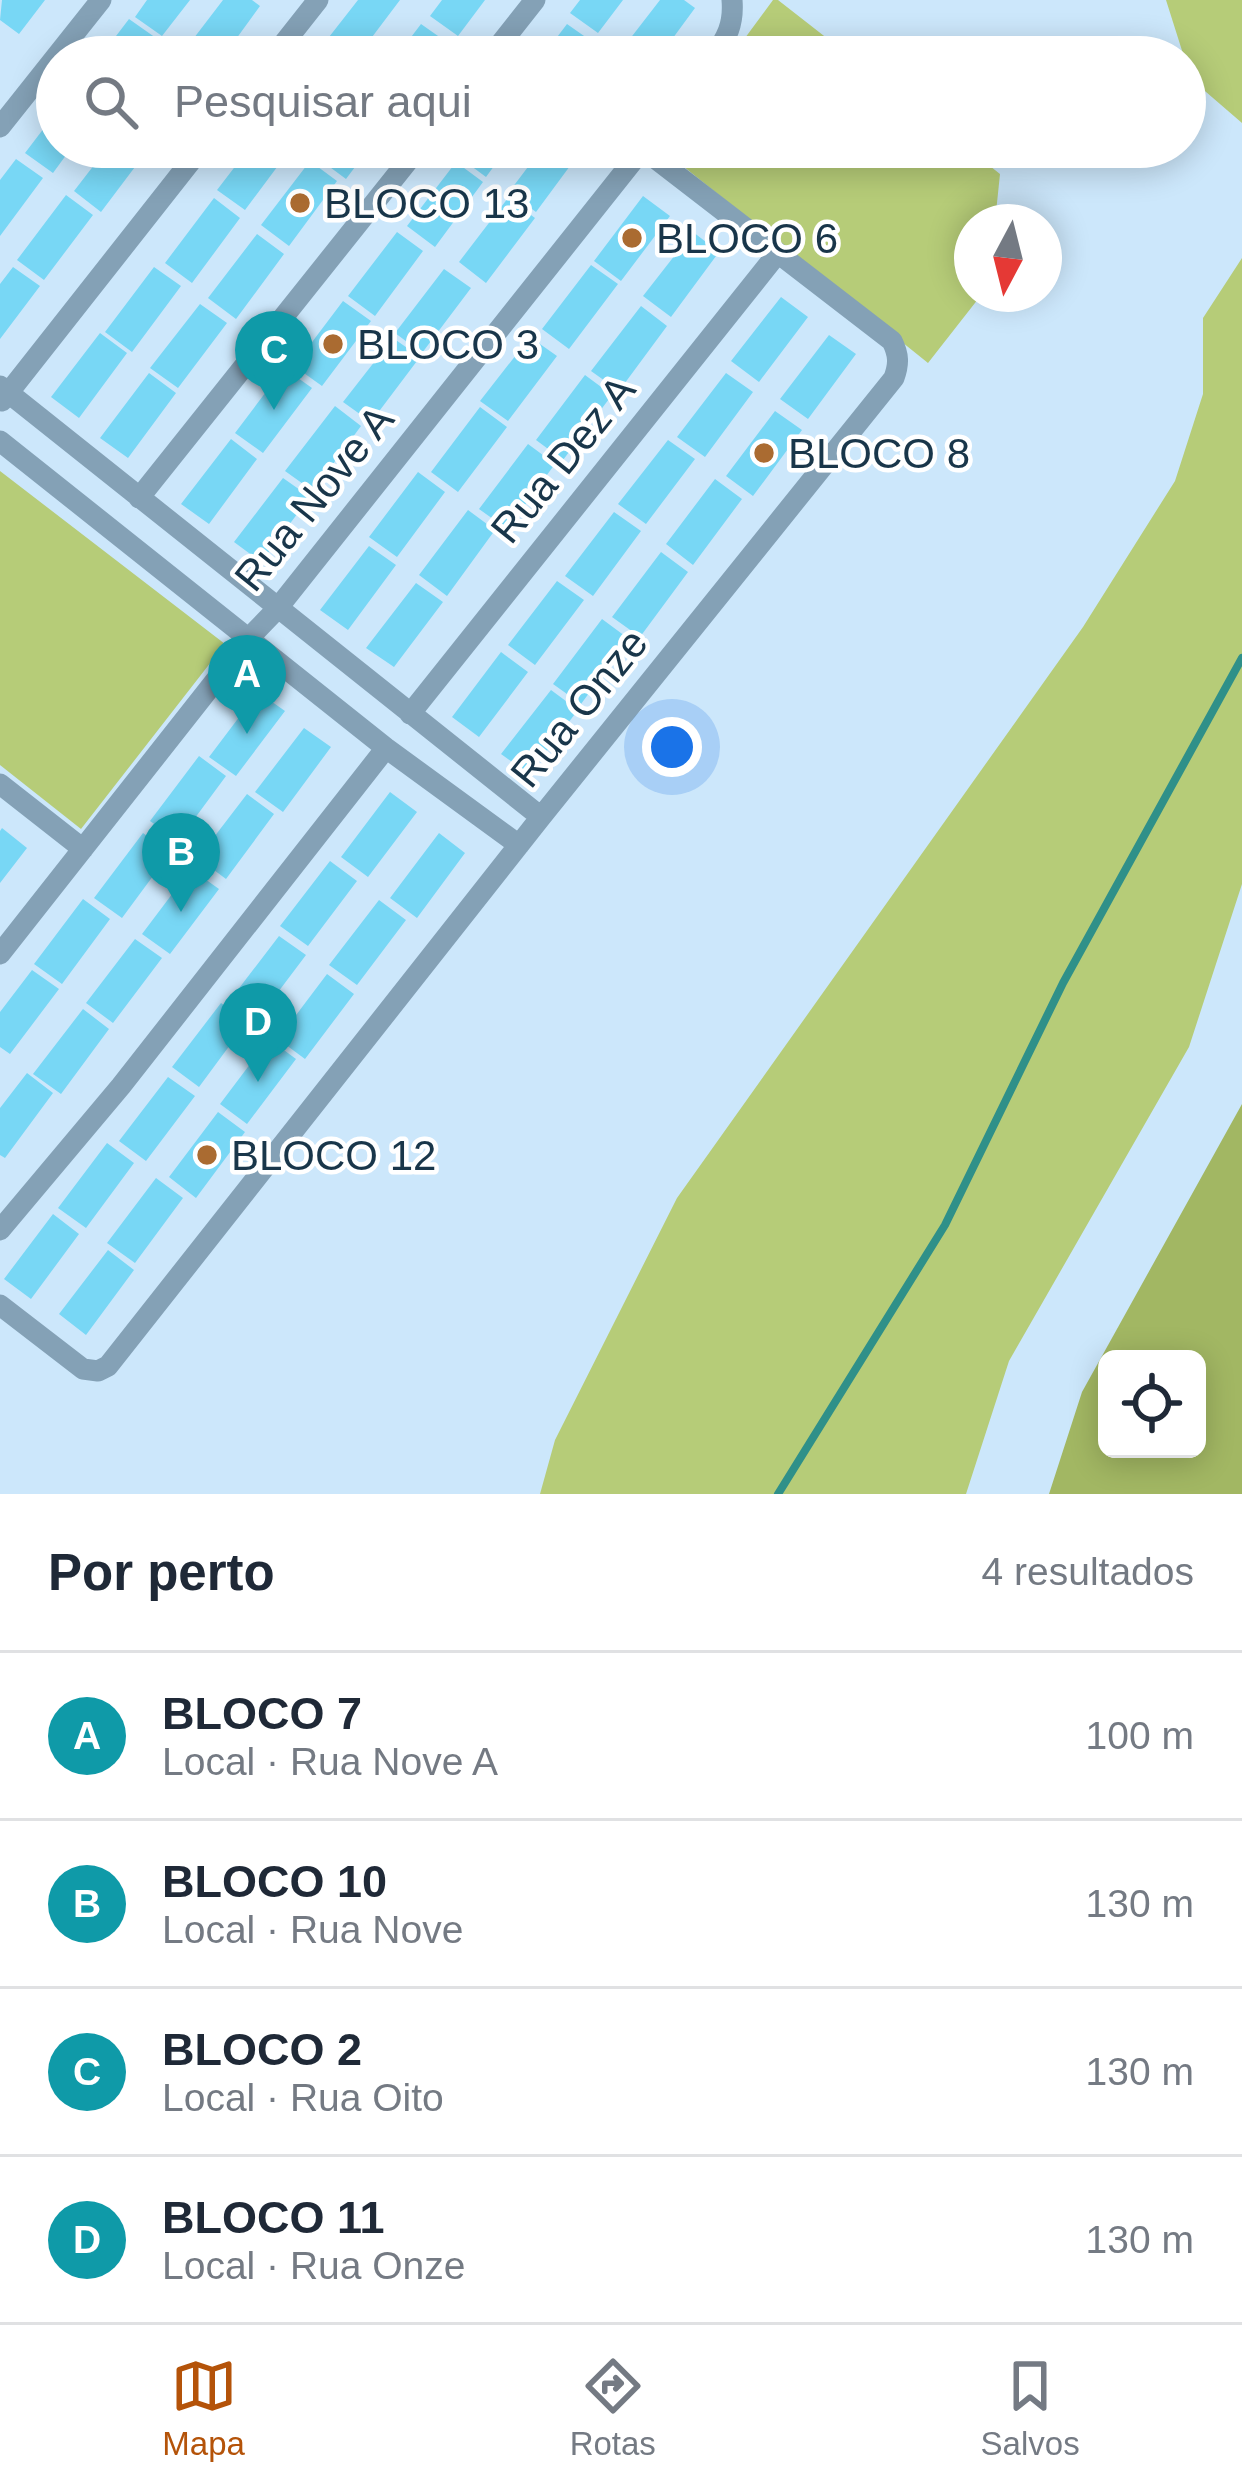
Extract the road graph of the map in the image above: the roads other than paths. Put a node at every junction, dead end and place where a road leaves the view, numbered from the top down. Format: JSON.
{"nodes":[{"id":1,"x":101,"y":0,"type":"edge"},
{"id":2,"x":318,"y":0,"type":"edge"},
{"id":3,"x":535,"y":0,"type":"edge"},
{"id":4,"x":732,"y":0,"type":"edge"},
{"id":5,"x":72,"y":36,"type":"edge"},
{"id":6,"x":290,"y":36,"type":"edge"},
{"id":7,"x":507,"y":36,"type":"edge"},
{"id":8,"x":728,"y":36,"type":"edge"},
{"id":9,"x":36,"y":82,"type":"edge"},
{"id":10,"x":0,"y":127,"type":"edge"},
{"id":11,"x":185,"y":168,"type":"edge"},
{"id":12,"x":401,"y":168,"type":"edge"},
{"id":13,"x":628,"y":168,"type":"edge"},
{"id":14,"x":669,"y":168,"type":"edge"},
{"id":15,"x":777,"y":254,"type":"junction"},
{"id":16,"x":3,"y":394,"type":"edge"},
{"id":17,"x":0,"y":440,"type":"edge"},
{"id":18,"x":139,"y":498,"type":"junction"},
{"id":19,"x":277,"y":609,"type":"junction"},
{"id":20,"x":249,"y":638,"type":"junction"},
{"id":21,"x":410,"y":713,"type":"junction"},
{"id":22,"x":386,"y":748,"type":"junction"},
{"id":23,"x":0,"y":784,"type":"edge"},
{"id":24,"x":541,"y":817,"type":"junction"},
{"id":25,"x":520,"y":845,"type":"junction"},
{"id":26,"x":83,"y":849,"type":"junction"},
{"id":27,"x":0,"y":954,"type":"edge"},
{"id":28,"x":0,"y":1230,"type":"edge"},
{"id":29,"x":0,"y":1305,"type":"edge"}],
"edges":[{"from":1,"to":5,"type":"street"},
{"from":2,"to":6,"type":"street"},
{"from":3,"to":7,"type":"street"},
{"from":4,"to":8,"type":"street"},
{"from":9,"to":10,"type":"street"},
{"from":11,"to":16,"type":"street"},
{"from":12,"to":18,"type":"street"},
{"from":13,"to":19,"type":"street","name":"Rua Nove A"},
{"from":14,"to":15,"type":"street","name":"Rua Onze"},
{"from":15,"to":21,"type":"street","name":"Rua Dez A"},
{"from":15,"to":24,"type":"street","name":"Rua Onze"},
{"from":16,"to":18,"type":"street"},
{"from":17,"to":20,"type":"street"},
{"from":18,"to":19,"type":"street"},
{"from":19,"to":20,"type":"street","name":"Rua Nove A"},
{"from":19,"to":21,"type":"street"},
{"from":20,"to":22,"type":"street"},
{"from":20,"to":26,"type":"street","name":"Rua Nove A"},
{"from":21,"to":24,"type":"street"},
{"from":22,"to":25,"type":"street"},
{"from":22,"to":28,"type":"street"},
{"from":23,"to":26,"type":"street"},
{"from":24,"to":25,"type":"street","name":"Rua Onze"},
{"from":25,"to":29,"type":"street","name":"Rua Onze"},
{"from":26,"to":27,"type":"street","name":"Rua Nove A"}]}
